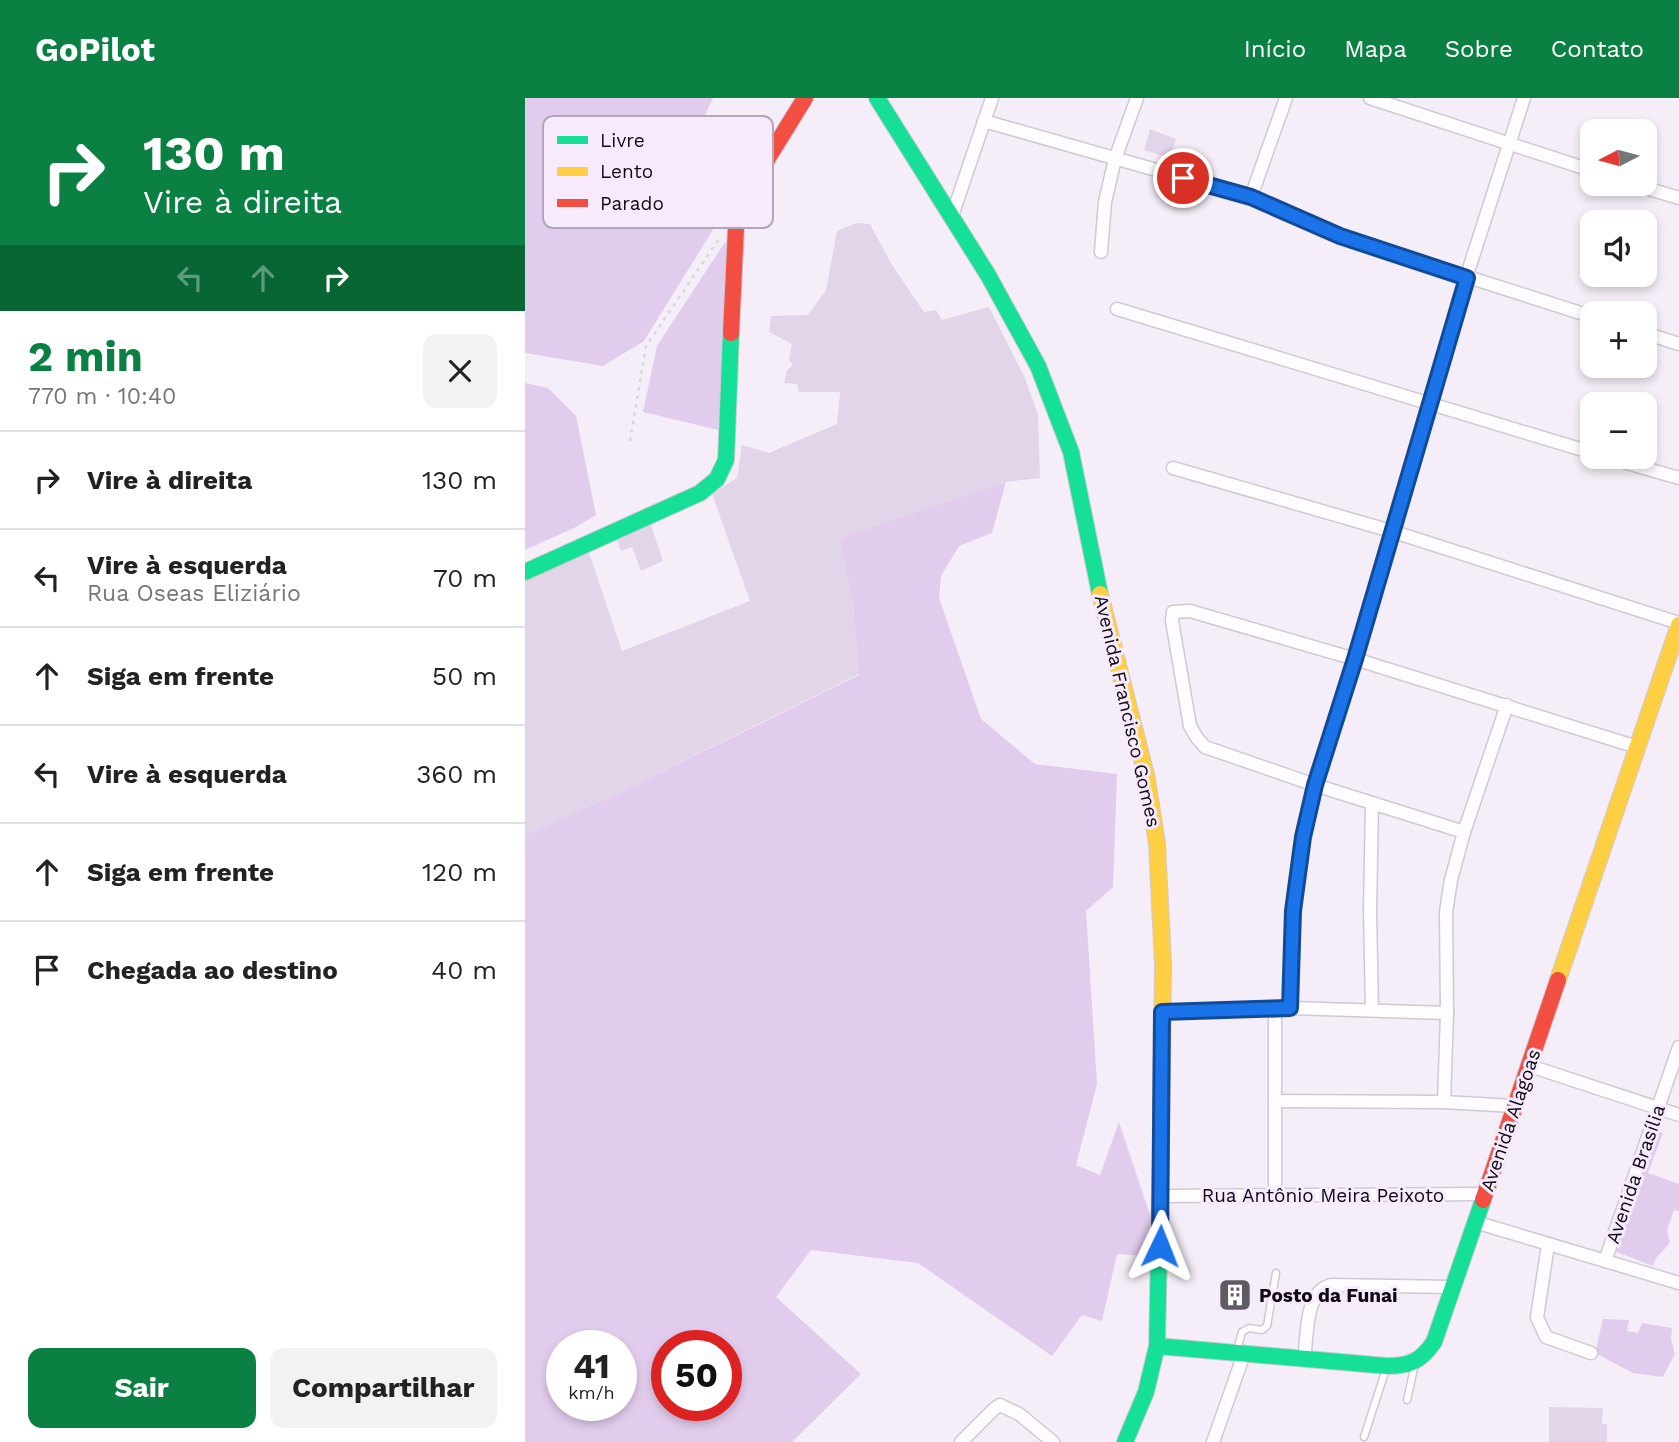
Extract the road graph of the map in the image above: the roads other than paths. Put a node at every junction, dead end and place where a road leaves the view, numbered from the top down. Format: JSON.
{"nodes":[{"id":1,"x":805,"y":98,"type":"edge"},
{"id":2,"x":877,"y":98,"type":"edge"},
{"id":3,"x":992,"y":98,"type":"edge"},
{"id":4,"x":1137,"y":98,"type":"edge"},
{"id":5,"x":1286,"y":98,"type":"edge"},
{"id":6,"x":1370,"y":98,"type":"edge"},
{"id":7,"x":1524,"y":98,"type":"edge"},
{"id":8,"x":984,"y":121,"type":"junction"},
{"id":9,"x":1510,"y":145,"type":"junction"},
{"id":10,"x":773,"y":150,"type":"edge"},
{"id":11,"x":1115,"y":159,"type":"junction"},
{"id":12,"x":1580,"y":167,"type":"edge"},
{"id":13,"x":1657,"y":191,"type":"edge"},
{"id":14,"x":1251,"y":197,"type":"junction"},
{"id":15,"x":1679,"y":198,"type":"edge"},
{"id":16,"x":952,"y":216,"type":"junction"},
{"id":17,"x":736,"y":228,"type":"edge"},
{"id":18,"x":1101,"y":252,"type":"dead end"},
{"id":19,"x":1467,"y":278,"type":"junction"},
{"id":20,"x":1117,"y":309,"type":"dead end"},
{"id":21,"x":1580,"y":313,"type":"edge"},
{"id":22,"x":1657,"y":337,"type":"edge"},
{"id":23,"x":1679,"y":344,"type":"edge"},
{"id":24,"x":1429,"y":405,"type":"junction"},
{"id":25,"x":1580,"y":449,"type":"edge"},
{"id":26,"x":1173,"y":468,"type":"dead end"},
{"id":27,"x":1648,"y":469,"type":"edge"},
{"id":28,"x":1679,"y":478,"type":"edge"},
{"id":29,"x":1391,"y":531,"type":"junction"},
{"id":30,"x":525,"y":572,"type":"edge"},
{"id":31,"x":1679,"y":624,"type":"edge"},
{"id":32,"x":1355,"y":659,"type":"junction"},
{"id":33,"x":1507,"y":705,"type":"junction"},
{"id":34,"x":1637,"y":747,"type":"junction"},
{"id":35,"x":1315,"y":785,"type":"junction"},
{"id":36,"x":1371,"y":803,"type":"junction"},
{"id":37,"x":1464,"y":832,"type":"junction"},
{"id":38,"x":1290,"y":1008,"type":"junction"},
{"id":39,"x":1275,"y":1009,"type":"junction"},
{"id":40,"x":1372,"y":1010,"type":"junction"},
{"id":41,"x":1162,"y":1012,"type":"junction"},
{"id":42,"x":1447,"y":1013,"type":"junction"},
{"id":43,"x":1679,"y":1047,"type":"edge"},
{"id":44,"x":1530,"y":1066,"type":"junction"},
{"id":45,"x":1275,"y":1101,"type":"junction"},
{"id":46,"x":1444,"y":1102,"type":"junction"},
{"id":47,"x":1514,"y":1106,"type":"junction"},
{"id":48,"x":1658,"y":1108,"type":"junction"},
{"id":49,"x":1679,"y":1115,"type":"edge"},
{"id":50,"x":1485,"y":1194,"type":"junction"},
{"id":51,"x":1161,"y":1196,"type":"junction"},
{"id":52,"x":1275,"y":1196,"type":"junction"},
{"id":53,"x":1475,"y":1222,"type":"junction"},
{"id":54,"x":1548,"y":1245,"type":"junction"},
{"id":55,"x":1605,"y":1261,"type":"junction"},
{"id":56,"x":1276,"y":1273,"type":"dead end"},
{"id":57,"x":1679,"y":1283,"type":"edge"},
{"id":58,"x":1452,"y":1287,"type":"junction"},
{"id":59,"x":1157,"y":1346,"type":"junction"},
{"id":60,"x":1591,"y":1353,"type":"dead end"},
{"id":61,"x":1240,"y":1354,"type":"junction"},
{"id":62,"x":1304,"y":1358,"type":"junction"},
{"id":63,"x":1415,"y":1363,"type":"junction"},
{"id":64,"x":1387,"y":1366,"type":"junction"},
{"id":65,"x":1407,"y":1400,"type":"dead end"},
{"id":66,"x":1364,"y":1437,"type":"dead end"},
{"id":67,"x":961,"y":1442,"type":"edge"},
{"id":68,"x":1053,"y":1442,"type":"edge"},
{"id":69,"x":1125,"y":1442,"type":"edge"},
{"id":70,"x":1213,"y":1442,"type":"edge"}],
"edges":[{"from":1,"to":10,"type":"street"},
{"from":2,"to":16,"type":"street","name":"Avenida Francisco Gomes"},
{"from":3,"to":8,"type":"street"},
{"from":4,"to":11,"type":"street"},
{"from":5,"to":14,"type":"street"},
{"from":6,"to":9,"type":"street"},
{"from":7,"to":9,"type":"street"},
{"from":8,"to":11,"type":"street"},
{"from":8,"to":16,"type":"street"},
{"from":9,"to":12,"type":"street"},
{"from":9,"to":19,"type":"street"},
{"from":11,"to":14,"type":"street"},
{"from":11,"to":18,"type":"street"},
{"from":13,"to":15,"type":"street"},
{"from":14,"to":19,"type":"street"},
{"from":16,"to":41,"type":"street","name":"Avenida Francisco Gomes"},
{"from":17,"to":30,"type":"street"},
{"from":19,"to":21,"type":"street"},
{"from":19,"to":24,"type":"street"},
{"from":20,"to":24,"type":"street"},
{"from":22,"to":23,"type":"street"},
{"from":24,"to":25,"type":"street"},
{"from":24,"to":29,"type":"street"},
{"from":26,"to":29,"type":"street"},
{"from":27,"to":28,"type":"street"},
{"from":29,"to":31,"type":"street"},
{"from":29,"to":32,"type":"street"},
{"from":31,"to":34,"type":"street","name":"Avenida Alagoas"},
{"from":32,"to":33,"type":"street"},
{"from":32,"to":35,"type":"street"},
{"from":32,"to":35,"type":"street"},
{"from":33,"to":34,"type":"street"},
{"from":33,"to":37,"type":"street"},
{"from":34,"to":44,"type":"street","name":"Avenida Alagoas"},
{"from":35,"to":36,"type":"street"},
{"from":35,"to":38,"type":"street"},
{"from":36,"to":37,"type":"street"},
{"from":36,"to":40,"type":"street"},
{"from":37,"to":42,"type":"street"},
{"from":38,"to":39,"type":"street"},
{"from":38,"to":40,"type":"street"},
{"from":39,"to":41,"type":"street"},
{"from":39,"to":45,"type":"street"},
{"from":40,"to":42,"type":"street"},
{"from":41,"to":51,"type":"street","name":"Avenida Francisco Gomes"},
{"from":42,"to":46,"type":"street"},
{"from":43,"to":48,"type":"street","name":"Avenida Brasília"},
{"from":44,"to":47,"type":"street","name":"Avenida Alagoas"},
{"from":44,"to":48,"type":"street"},
{"from":45,"to":46,"type":"street"},
{"from":45,"to":52,"type":"street"},
{"from":46,"to":47,"type":"street"},
{"from":47,"to":50,"type":"street","name":"Avenida Alagoas"},
{"from":48,"to":49,"type":"street"},
{"from":48,"to":55,"type":"street","name":"Avenida Brasília"},
{"from":50,"to":52,"type":"street","name":"Rua Antônio Meira Peixoto"},
{"from":50,"to":53,"type":"street","name":"Avenida Alagoas"},
{"from":51,"to":52,"type":"street","name":"Rua Antônio Meira Peixoto"},
{"from":51,"to":59,"type":"street","name":"Avenida Francisco Gomes"},
{"from":53,"to":54,"type":"street"},
{"from":53,"to":58,"type":"street","name":"Avenida Alagoas"},
{"from":54,"to":55,"type":"street"},
{"from":54,"to":60,"type":"street"},
{"from":55,"to":57,"type":"street"},
{"from":56,"to":61,"type":"lane"},
{"from":58,"to":62,"type":"street"},
{"from":58,"to":63,"type":"street","name":"Avenida Alagoas"},
{"from":59,"to":61,"type":"street"},
{"from":59,"to":69,"type":"street","name":"Avenida Francisco Gomes"},
{"from":61,"to":62,"type":"street"},
{"from":61,"to":70,"type":"street"},
{"from":62,"to":64,"type":"street"},
{"from":63,"to":64,"type":"street"},
{"from":63,"to":65,"type":"lane"},
{"from":64,"to":66,"type":"lane"},
{"from":67,"to":68,"type":"street"}]}
